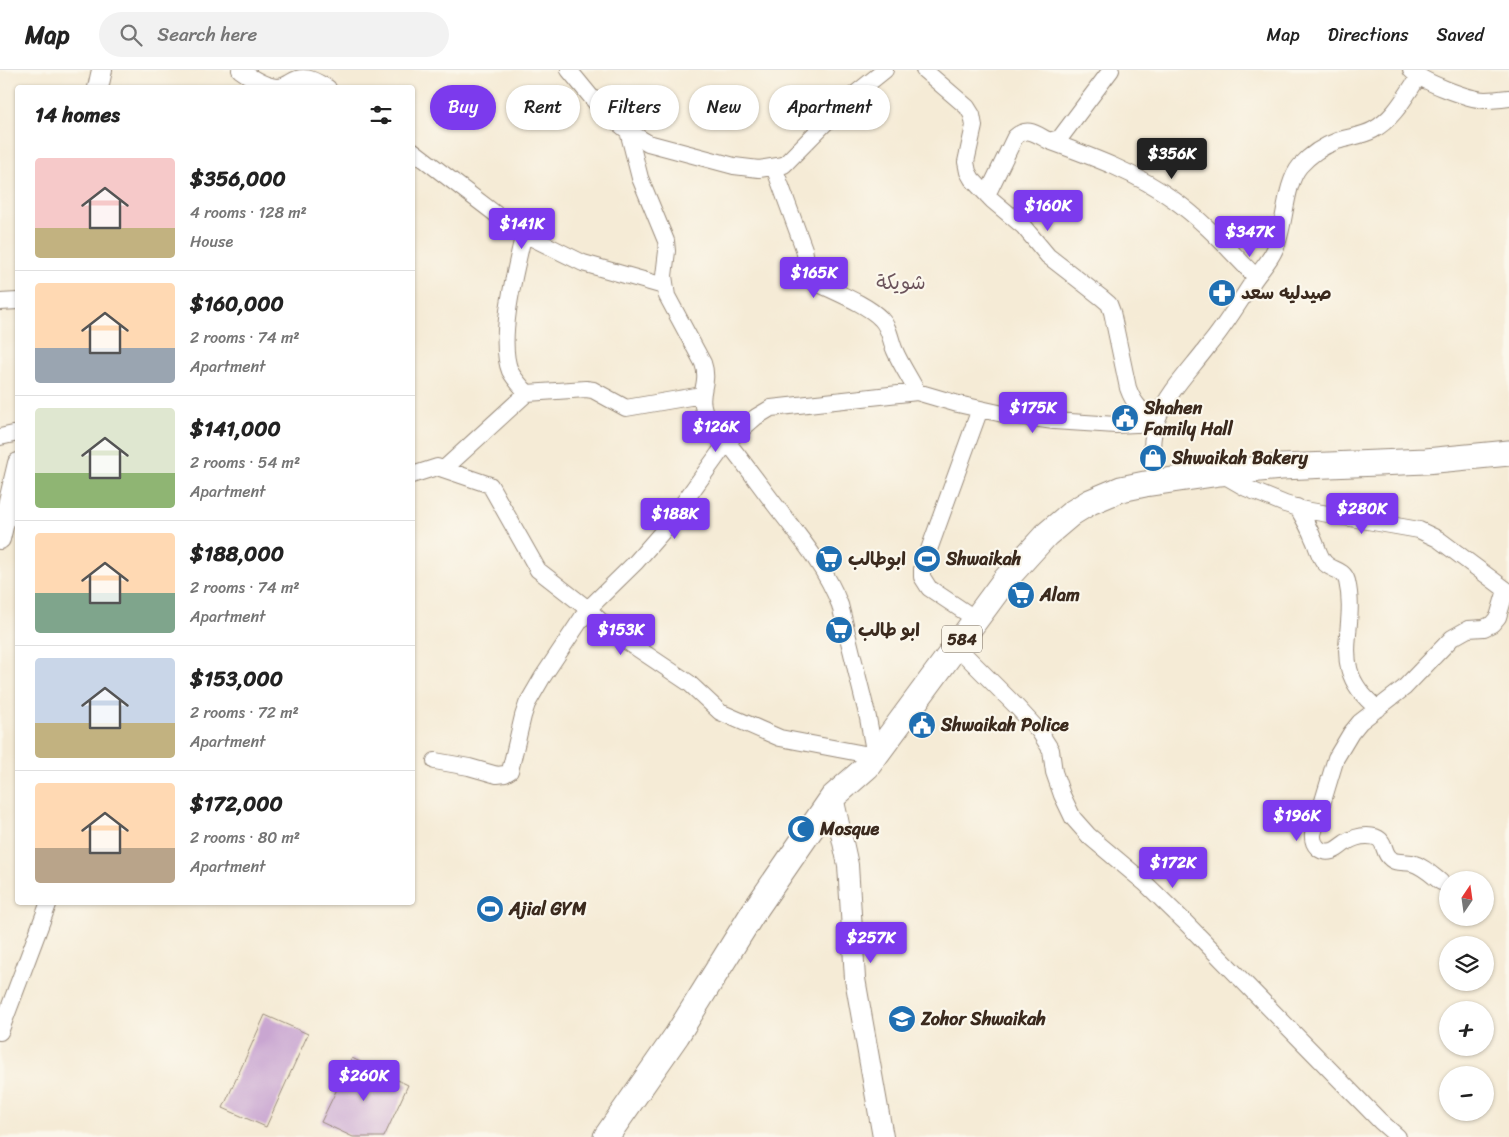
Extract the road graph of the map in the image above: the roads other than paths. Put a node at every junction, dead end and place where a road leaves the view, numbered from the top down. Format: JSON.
{"nodes":[{"id":1,"x":102,"y":70,"type":"edge"},
{"id":2,"x":240,"y":70,"type":"edge"},
{"id":3,"x":294,"y":70,"type":"edge"},
{"id":4,"x":569,"y":70,"type":"edge"},
{"id":5,"x":885,"y":70,"type":"edge"},
{"id":6,"x":924,"y":70,"type":"edge"},
{"id":7,"x":1110,"y":70,"type":"edge"},
{"id":8,"x":1415,"y":73,"type":"edge"},
{"id":9,"x":99,"y":85,"type":"edge"},
{"id":10,"x":270,"y":85,"type":"edge"},
{"id":11,"x":286,"y":85,"type":"edge"},
{"id":12,"x":288,"y":85,"type":"edge"},
{"id":13,"x":322,"y":85,"type":"edge"},
{"id":14,"x":1509,"y":98,"type":"edge"},
{"id":15,"x":628,"y":132,"type":"junction"},
{"id":16,"x":1049,"y":140,"type":"junction"},
{"id":17,"x":415,"y":152,"type":"edge"},
{"id":18,"x":774,"y":167,"type":"junction"},
{"id":19,"x":987,"y":196,"type":"junction"},
{"id":20,"x":524,"y":233,"type":"junction"},
{"id":21,"x":1256,"y":277,"type":"junction"},
{"id":22,"x":664,"y":286,"type":"junction"},
{"id":23,"x":15,"y":301,"type":"edge"},
{"id":24,"x":0,"y":302,"type":"edge"},
{"id":25,"x":917,"y":392,"type":"junction"},
{"id":26,"x":526,"y":393,"type":"junction"},
{"id":27,"x":702,"y":395,"type":"junction"},
{"id":28,"x":980,"y":409,"type":"junction"},
{"id":29,"x":1156,"y":423,"type":"junction"},
{"id":30,"x":15,"y":434,"type":"edge"},
{"id":31,"x":0,"y":437,"type":"edge"},
{"id":32,"x":727,"y":442,"type":"junction"},
{"id":33,"x":1509,"y":453,"type":"edge"},
{"id":34,"x":444,"y":469,"type":"junction"},
{"id":35,"x":1220,"y":473,"type":"junction"},
{"id":36,"x":415,"y":474,"type":"edge"},
{"id":37,"x":15,"y":476,"type":"edge"},
{"id":38,"x":1158,"y":482,"type":"junction"},
{"id":39,"x":1297,"y":508,"type":"junction"},
{"id":40,"x":0,"y":539,"type":"edge"},
{"id":41,"x":1508,"y":591,"type":"edge"},
{"id":42,"x":588,"y":609,"type":"junction"},
{"id":43,"x":977,"y":620,"type":"junction"},
{"id":44,"x":957,"y":646,"type":"junction"},
{"id":45,"x":1378,"y":709,"type":"junction"},
{"id":46,"x":875,"y":756,"type":"junction"},
{"id":47,"x":435,"y":761,"type":"dead end"},
{"id":48,"x":833,"y":797,"type":"junction"},
{"id":49,"x":1439,"y":880,"type":"edge"},
{"id":50,"x":48,"y":905,"type":"edge"},
{"id":51,"x":0,"y":1032,"type":"edge"},
{"id":52,"x":606,"y":1137,"type":"edge"},
{"id":53,"x":883,"y":1137,"type":"edge"},
{"id":54,"x":1398,"y":1137,"type":"edge"}],
"edges":[{"from":1,"to":9,"type":"street"},
{"from":2,"to":10,"type":"street"},
{"from":3,"to":11,"type":"street"},
{"from":4,"to":15,"type":"street"},
{"from":5,"to":18,"type":"street"},
{"from":6,"to":19,"type":"street"},
{"from":7,"to":16,"type":"street"},
{"from":8,"to":14,"type":"street"},
{"from":8,"to":21,"type":"street"},
{"from":12,"to":13,"type":"street"},
{"from":15,"to":18,"type":"street"},
{"from":15,"to":22,"type":"street"},
{"from":16,"to":19,"type":"street"},
{"from":16,"to":21,"type":"street"},
{"from":17,"to":20,"type":"street"},
{"from":18,"to":25,"type":"street"},
{"from":19,"to":29,"type":"street"},
{"from":20,"to":22,"type":"street"},
{"from":20,"to":26,"type":"street"},
{"from":21,"to":29,"type":"street"},
{"from":22,"to":27,"type":"street"},
{"from":23,"to":24,"type":"street"},
{"from":25,"to":28,"type":"street"},
{"from":25,"to":32,"type":"street"},
{"from":26,"to":27,"type":"street"},
{"from":26,"to":34,"type":"street"},
{"from":27,"to":32,"type":"street"},
{"from":28,"to":29,"type":"street"},
{"from":28,"to":43,"type":"street"},
{"from":29,"to":38,"type":"street"},
{"from":30,"to":31,"type":"street"},
{"from":32,"to":42,"type":"street"},
{"from":32,"to":46,"type":"street"},
{"from":33,"to":35,"type":"main road","number":"584"},
{"from":34,"to":36,"type":"street"},
{"from":34,"to":42,"type":"street"},
{"from":35,"to":38,"type":"main road","number":"584"},
{"from":35,"to":39,"type":"street"},
{"from":37,"to":40,"type":"street"},
{"from":38,"to":43,"type":"main road","number":"584"},
{"from":39,"to":41,"type":"street"},
{"from":39,"to":45,"type":"street"},
{"from":41,"to":45,"type":"street"},
{"from":42,"to":46,"type":"street"},
{"from":42,"to":47,"type":"street"},
{"from":43,"to":44,"type":"main road","number":"584"},
{"from":44,"to":46,"type":"main road","number":"584"},
{"from":44,"to":54,"type":"street"},
{"from":45,"to":49,"type":"street"},
{"from":46,"to":48,"type":"main road","number":"584"},
{"from":48,"to":52,"type":"main road","number":"584"},
{"from":48,"to":53,"type":"street"},
{"from":50,"to":51,"type":"street"}]}
